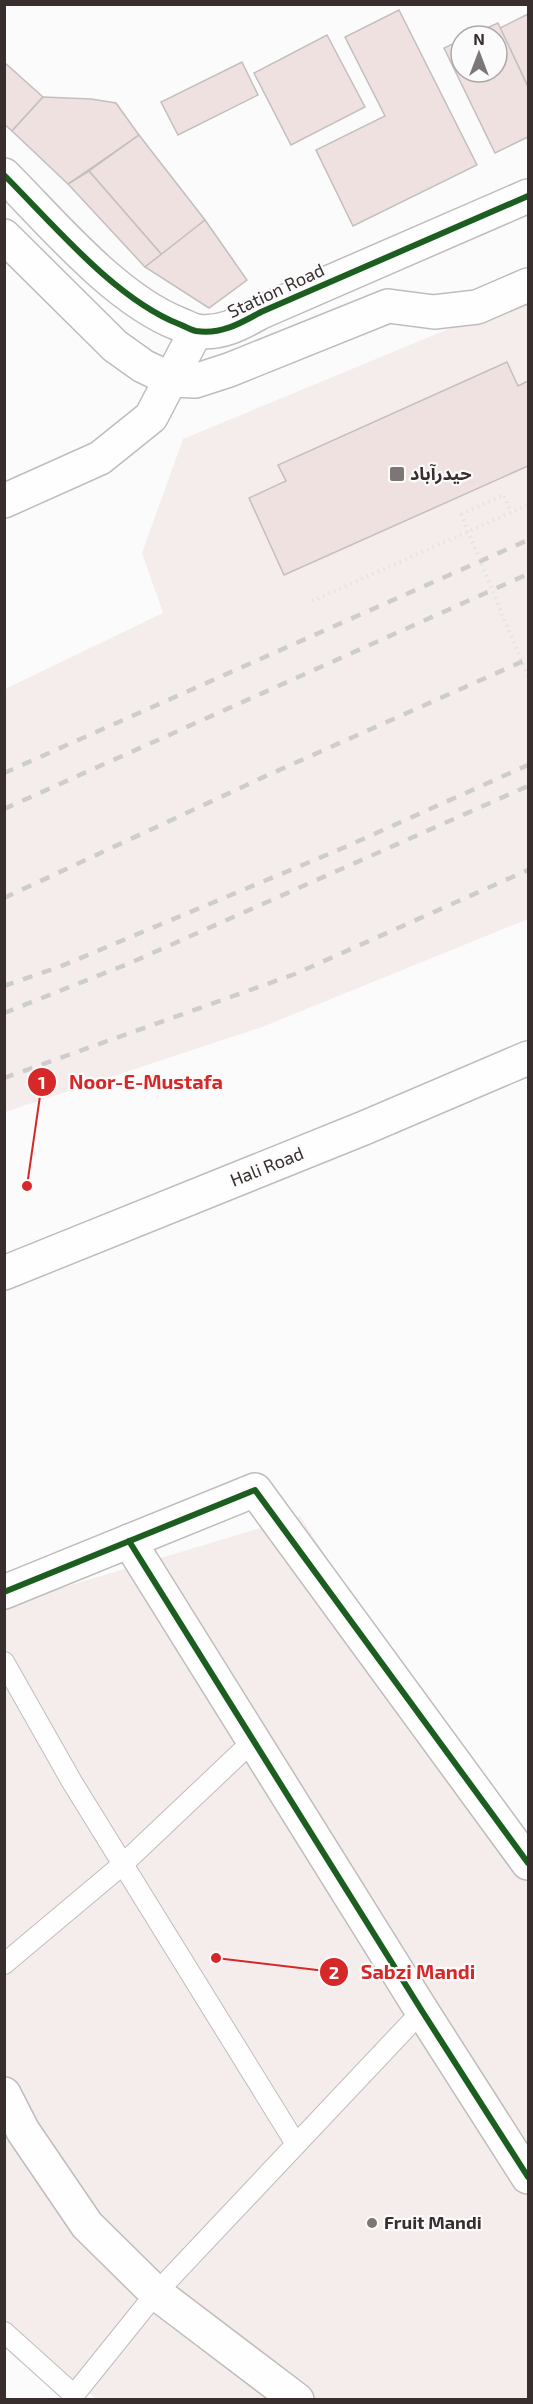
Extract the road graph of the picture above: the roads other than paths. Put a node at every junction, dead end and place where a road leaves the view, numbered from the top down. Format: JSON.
{"nodes":[{"id":1,"x":4,"y":175,"type":"edge"},
{"id":2,"x":528,"y":196,"type":"edge"},
{"id":3,"x":4,"y":236,"type":"edge"},
{"id":4,"x":528,"y":285,"type":"edge"},
{"id":5,"x":196,"y":331,"type":"junction"},
{"id":6,"x":172,"y":380,"type":"junction"},
{"id":7,"x":4,"y":501,"type":"edge"},
{"id":8,"x":528,"y":1058,"type":"edge"},
{"id":9,"x":4,"y":1273,"type":"edge"},
{"id":10,"x":129,"y":1541,"type":"junction"},
{"id":11,"x":4,"y":1592,"type":"edge"},
{"id":12,"x":4,"y":1662,"type":"edge"},
{"id":13,"x":255,"y":1739,"type":"junction"},
{"id":14,"x":528,"y":1863,"type":"edge"},
{"id":15,"x":122,"y":1865,"type":"junction"},
{"id":16,"x":4,"y":1964,"type":"edge"},
{"id":17,"x":422,"y":2011,"type":"junction"},
{"id":18,"x":4,"y":2094,"type":"edge"},
{"id":19,"x":296,"y":2144,"type":"junction"},
{"id":20,"x":528,"y":2177,"type":"edge"},
{"id":21,"x":156,"y":2293,"type":"junction"},
{"id":22,"x":4,"y":2332,"type":"edge"},
{"id":23,"x":297,"y":2400,"type":"edge"}],
"edges":[{"from":1,"to":5,"type":"street","name":"Station Road"},
{"from":2,"to":5,"type":"street","name":"Station Road"},
{"from":3,"to":6,"type":"street"},
{"from":4,"to":6,"type":"street"},
{"from":5,"to":6,"type":"street"},
{"from":6,"to":7,"type":"street"},
{"from":8,"to":9,"type":"street","name":"Hali Road"},
{"from":10,"to":11,"type":"street"},
{"from":10,"to":13,"type":"street"},
{"from":10,"to":14,"type":"street"},
{"from":12,"to":15,"type":"lane"},
{"from":13,"to":15,"type":"lane"},
{"from":13,"to":17,"type":"street"},
{"from":15,"to":16,"type":"lane"},
{"from":15,"to":19,"type":"lane"},
{"from":17,"to":19,"type":"lane"},
{"from":17,"to":20,"type":"street"},
{"from":18,"to":21,"type":"street"},
{"from":19,"to":21,"type":"lane"},
{"from":21,"to":22,"type":"lane"},
{"from":21,"to":23,"type":"street"}]}
